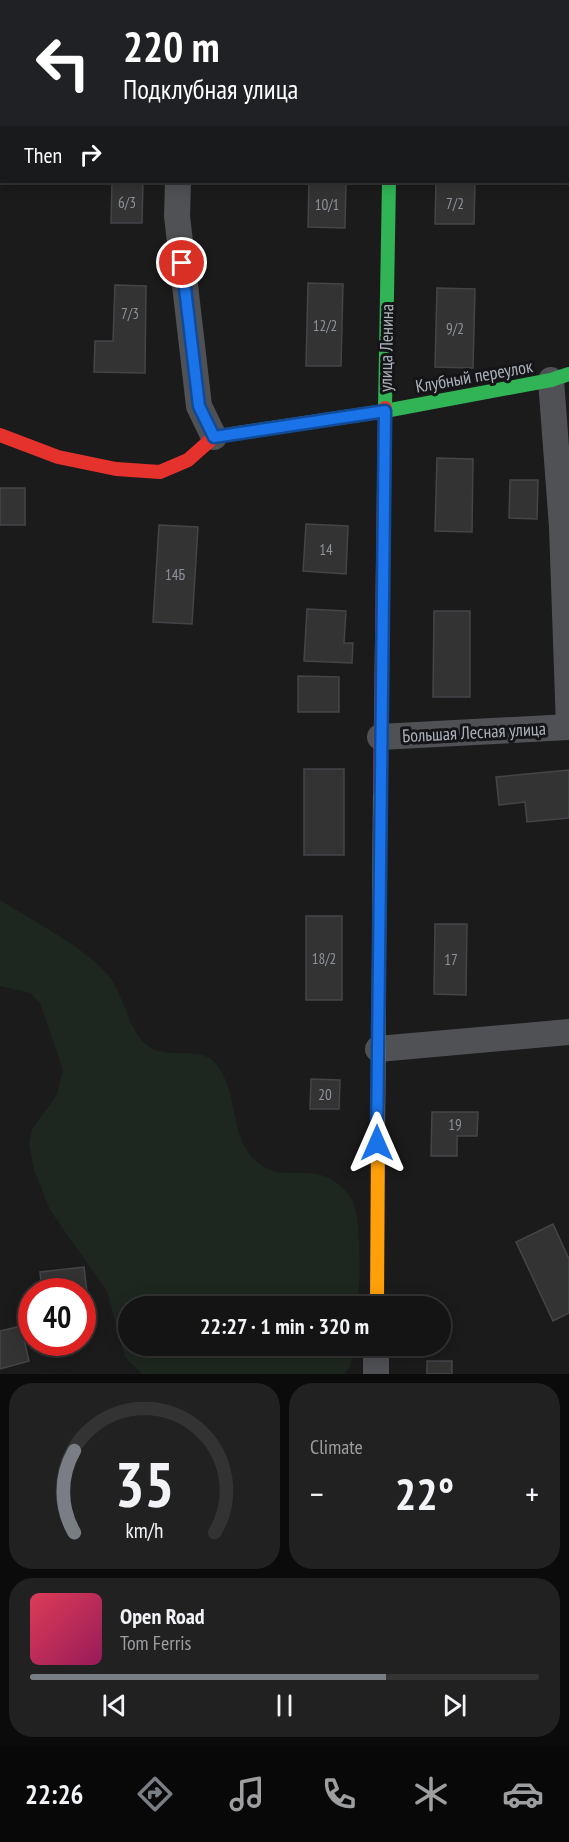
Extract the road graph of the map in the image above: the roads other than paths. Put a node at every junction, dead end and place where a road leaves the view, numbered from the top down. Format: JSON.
{"nodes":[{"id":1,"x":178,"y":183,"type":"edge"},
{"id":2,"x":389,"y":183,"type":"edge"},
{"id":3,"x":560,"y":377,"type":"edge"},
{"id":4,"x":385,"y":411,"type":"junction"},
{"id":5,"x":0,"y":435,"type":"edge"},
{"id":6,"x":214,"y":437,"type":"junction"},
{"id":7,"x":569,"y":727,"type":"edge"},
{"id":8,"x":380,"y":737,"type":"junction"},
{"id":9,"x":569,"y":1032,"type":"edge"},
{"id":10,"x":378,"y":1049,"type":"junction"},
{"id":11,"x":376,"y":1296,"type":"edge"},
{"id":12,"x":376,"y":1356,"type":"edge"},
{"id":13,"x":376,"y":1374,"type":"edge"}],
"edges":[{"from":1,"to":6,"type":"street"},
{"from":2,"to":4,"type":"street","name":"улица Ленина"},
{"from":3,"to":4,"type":"street","name":"Клубный переулок"},
{"from":3,"to":7,"type":"street"},
{"from":4,"to":6,"type":"street","name":"Клубный переулок"},
{"from":4,"to":8,"type":"street","name":"улица Ленина"},
{"from":5,"to":6,"type":"street"},
{"from":7,"to":8,"type":"street","name":"Большая Лесная улица"},
{"from":8,"to":10,"type":"street","name":"улица Ленина"},
{"from":9,"to":10,"type":"street"},
{"from":10,"to":11,"type":"street","name":"улица Ленина"},
{"from":12,"to":13,"type":"street"}]}
